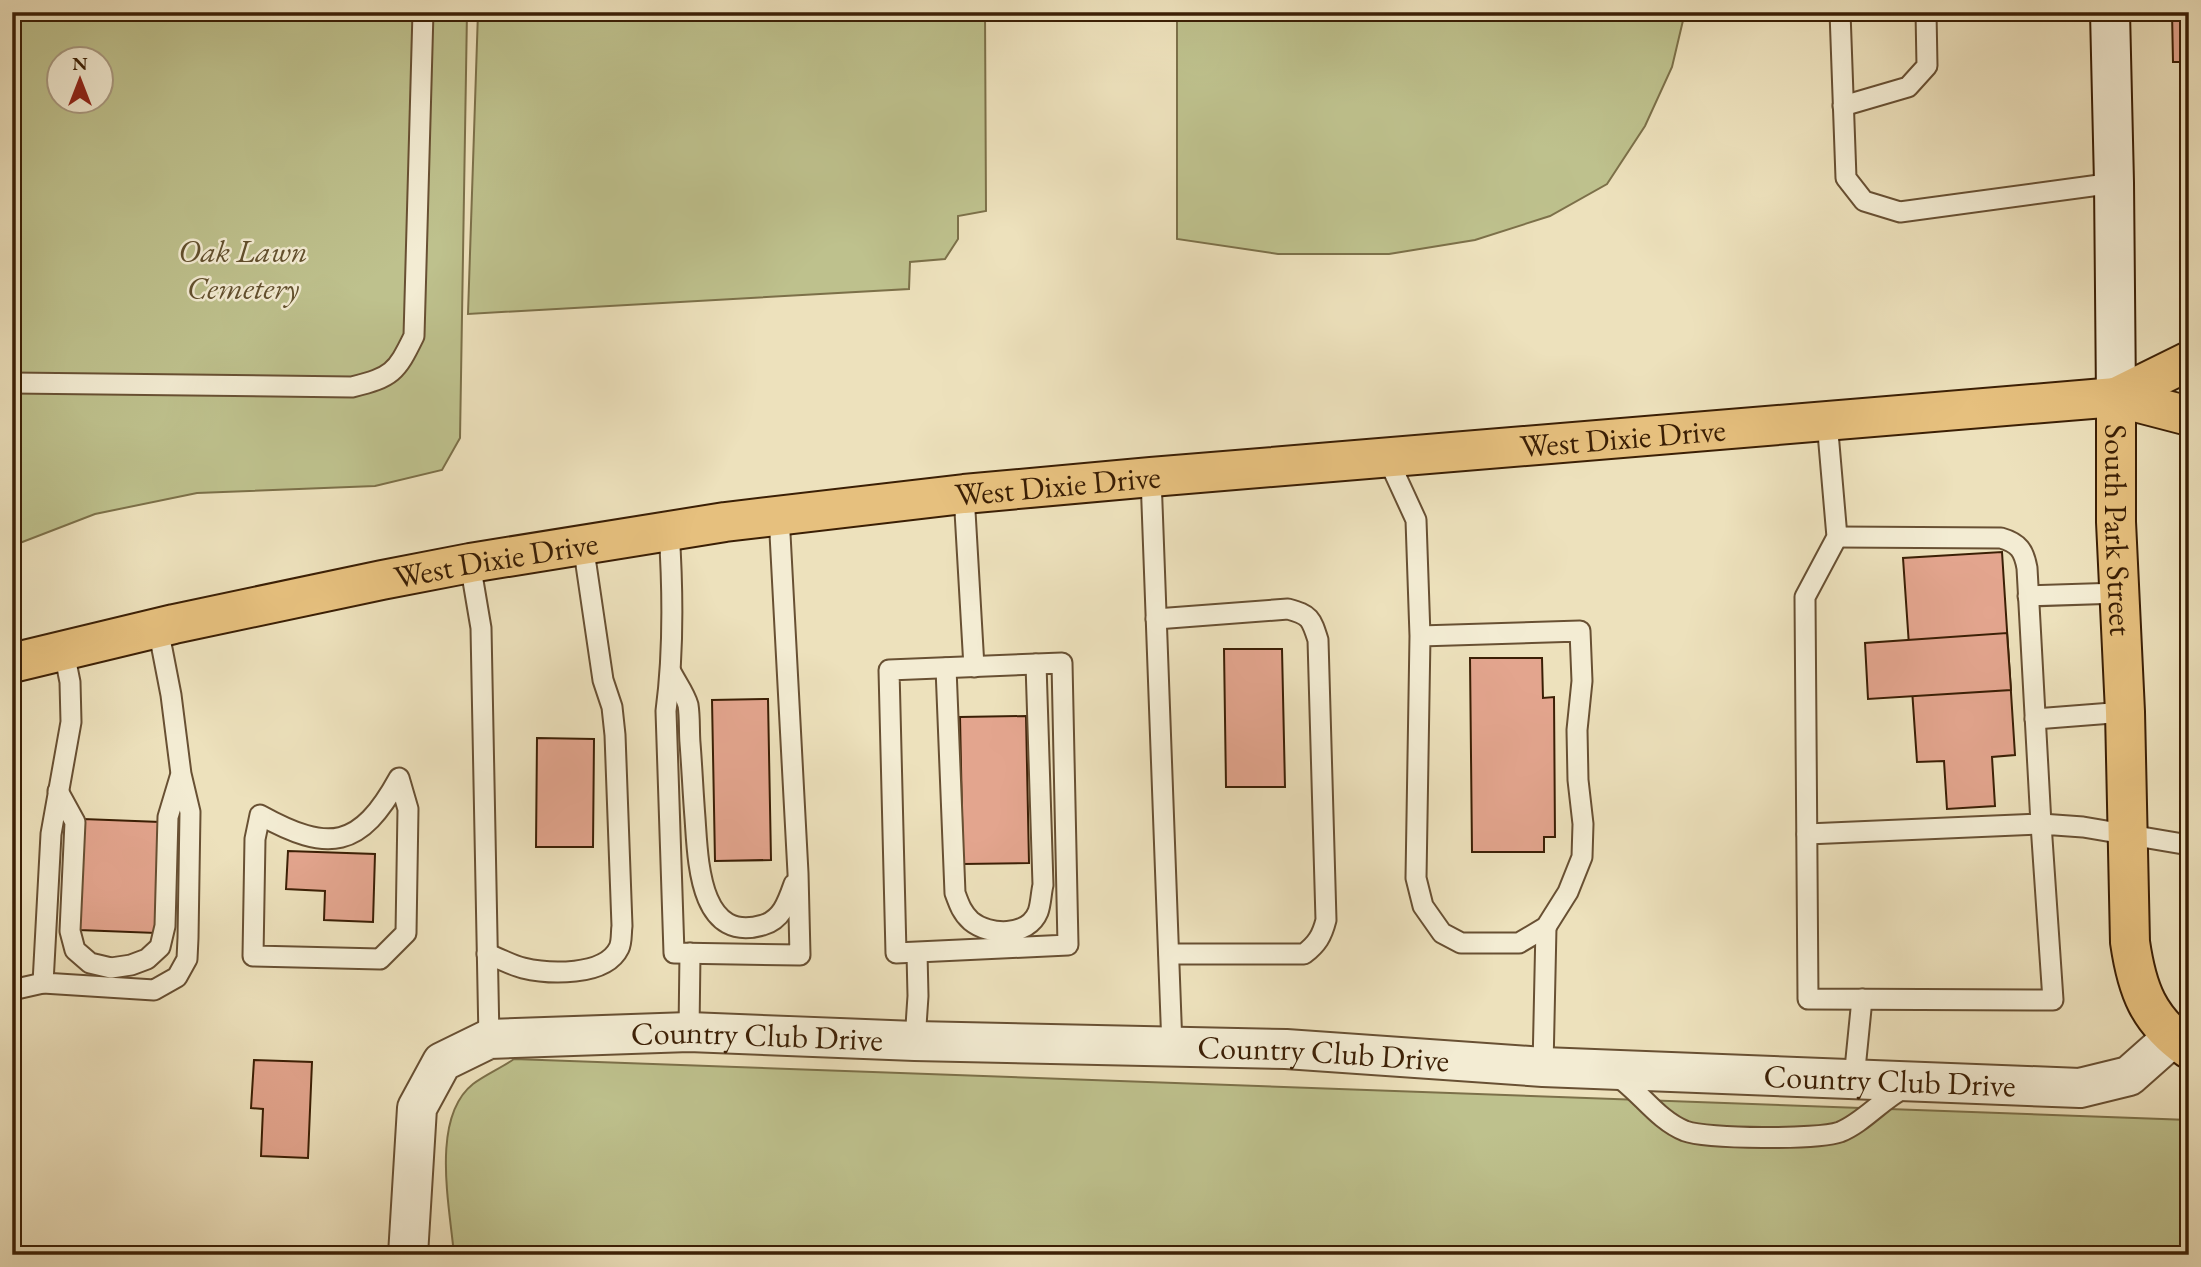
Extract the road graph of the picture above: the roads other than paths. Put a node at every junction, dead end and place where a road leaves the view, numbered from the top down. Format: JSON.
{"nodes":[{"id":1,"x":423,"y":12,"type":"edge"},
{"id":2,"x":1840,"y":12,"type":"edge"},
{"id":3,"x":1926,"y":12,"type":"edge"},
{"id":4,"x":2109,"y":12,"type":"edge"},
{"id":5,"x":1843,"y":106,"type":"junction"},
{"id":6,"x":2115,"y":183,"type":"junction"},
{"id":7,"x":2189,"y":361,"type":"edge"},
{"id":8,"x":12,"y":383,"type":"edge"},
{"id":9,"x":2116,"y":397,"type":"junction"},
{"id":10,"x":2189,"y":416,"type":"edge"},
{"id":11,"x":1827,"y":421,"type":"junction"},
{"id":12,"x":1387,"y":457,"type":"junction"},
{"id":13,"x":1150,"y":477,"type":"junction"},
{"id":14,"x":964,"y":494,"type":"junction"},
{"id":15,"x":779,"y":515,"type":"junction"},
{"id":16,"x":669,"y":530,"type":"junction"},
{"id":17,"x":1838,"y":537,"type":"junction"},
{"id":18,"x":583,"y":544,"type":"junction"},
{"id":19,"x":470,"y":563,"type":"junction"},
{"id":20,"x":2120,"y":593,"type":"junction"},
{"id":21,"x":2028,"y":596,"type":"junction"},
{"id":22,"x":1156,"y":618,"type":"junction"},
{"id":23,"x":159,"y":628,"type":"junction"},
{"id":24,"x":1420,"y":636,"type":"junction"},
{"id":25,"x":64,"y":652,"type":"junction"},
{"id":26,"x":12,"y":663,"type":"edge"},
{"id":27,"x":1036,"y":664,"type":"junction"},
{"id":28,"x":974,"y":667,"type":"junction"},
{"id":29,"x":946,"y":668,"type":"junction"},
{"id":30,"x":671,"y":672,"type":"junction"},
{"id":31,"x":2125,"y":712,"type":"junction"},
{"id":32,"x":2035,"y":719,"type":"junction"},
{"id":33,"x":181,"y":774,"type":"junction"},
{"id":34,"x":58,"y":791,"type":"junction"},
{"id":35,"x":260,"y":815,"type":"joint"},
{"id":36,"x":2041,"y":824,"type":"junction"},
{"id":37,"x":1807,"y":834,"type":"junction"},
{"id":38,"x":2128,"y":834,"type":"junction"},
{"id":39,"x":2189,"y":845,"type":"edge"},
{"id":40,"x":798,"y":873,"type":"junction"},
{"id":41,"x":1546,"y":927,"type":"junction"},
{"id":42,"x":690,"y":953,"type":"junction"},
{"id":43,"x":917,"y":953,"type":"junction"},
{"id":44,"x":487,"y":954,"type":"junction"},
{"id":45,"x":1169,"y":954,"type":"junction"},
{"id":46,"x":43,"y":983,"type":"junction"},
{"id":47,"x":12,"y":990,"type":"edge"},
{"id":48,"x":1862,"y":999,"type":"junction"},
{"id":49,"x":690,"y":1032,"type":"junction"},
{"id":50,"x":489,"y":1039,"type":"junction"},
{"id":51,"x":915,"y":1041,"type":"junction"},
{"id":52,"x":2181,"y":1043,"type":"edge"},
{"id":53,"x":1172,"y":1047,"type":"junction"},
{"id":54,"x":1543,"y":1067,"type":"junction"},
{"id":55,"x":1608,"y":1070,"type":"junction"},
{"id":56,"x":1854,"y":1079,"type":"junction"},
{"id":57,"x":1918,"y":1081,"type":"junction"},
{"id":58,"x":408,"y":1255,"type":"edge"}],
"edges":[{"from":1,"to":8,"type":"lane"},
{"from":2,"to":5,"type":"lane"},
{"from":3,"to":5,"type":"lane"},
{"from":4,"to":6,"type":"street","name":"South Park Street"},
{"from":5,"to":6,"type":"lane"},
{"from":6,"to":9,"type":"street","name":"South Park Street"},
{"from":7,"to":9,"type":"main road","name":"West Dixie Drive"},
{"from":9,"to":10,"type":"main road","name":"West Dixie Drive"},
{"from":9,"to":11,"type":"main road","name":"West Dixie Drive"},
{"from":9,"to":20,"type":"main road","name":"South Park Street"},
{"from":11,"to":12,"type":"main road","name":"West Dixie Drive"},
{"from":11,"to":17,"type":"lane"},
{"from":12,"to":13,"type":"main road","name":"West Dixie Drive"},
{"from":12,"to":24,"type":"lane"},
{"from":13,"to":14,"type":"main road","name":"West Dixie Drive"},
{"from":13,"to":22,"type":"lane"},
{"from":14,"to":15,"type":"main road","name":"West Dixie Drive"},
{"from":14,"to":28,"type":"lane"},
{"from":15,"to":16,"type":"main road","name":"West Dixie Drive"},
{"from":15,"to":40,"type":"lane"},
{"from":16,"to":18,"type":"main road","name":"West Dixie Drive"},
{"from":16,"to":30,"type":"lane"},
{"from":17,"to":21,"type":"lane"},
{"from":17,"to":37,"type":"lane"},
{"from":18,"to":19,"type":"main road","name":"West Dixie Drive"},
{"from":18,"to":44,"type":"lane"},
{"from":19,"to":23,"type":"main road","name":"West Dixie Drive"},
{"from":19,"to":44,"type":"lane"},
{"from":20,"to":21,"type":"lane"},
{"from":20,"to":31,"type":"main road","name":"South Park Street"},
{"from":21,"to":32,"type":"lane"},
{"from":22,"to":45,"type":"lane"},
{"from":22,"to":45,"type":"lane"},
{"from":23,"to":25,"type":"main road","name":"West Dixie Drive"},
{"from":23,"to":33,"type":"lane"},
{"from":24,"to":41,"type":"lane"},
{"from":24,"to":41,"type":"lane"},
{"from":25,"to":26,"type":"main road","name":"West Dixie Drive"},
{"from":25,"to":34,"type":"lane"},
{"from":27,"to":28,"type":"lane"},
{"from":27,"to":29,"type":"lane"},
{"from":27,"to":43,"type":"lane"},
{"from":28,"to":29,"type":"lane"},
{"from":29,"to":43,"type":"lane"},
{"from":30,"to":40,"type":"lane"},
{"from":30,"to":42,"type":"lane"},
{"from":31,"to":32,"type":"lane"},
{"from":31,"to":38,"type":"main road","name":"South Park Street"},
{"from":32,"to":36,"type":"lane"},
{"from":33,"to":34,"type":"lane"},
{"from":33,"to":46,"type":"lane"},
{"from":34,"to":46,"type":"lane"},
{"from":35,"to":35,"type":"lane"},
{"from":36,"to":37,"type":"lane"},
{"from":36,"to":38,"type":"lane"},
{"from":36,"to":48,"type":"lane"},
{"from":37,"to":48,"type":"lane"},
{"from":38,"to":39,"type":"lane"},
{"from":38,"to":52,"type":"main road","name":"South Park Street"},
{"from":40,"to":42,"type":"lane"},
{"from":41,"to":54,"type":"lane"},
{"from":42,"to":49,"type":"lane"},
{"from":43,"to":51,"type":"lane"},
{"from":44,"to":50,"type":"lane"},
{"from":45,"to":53,"type":"lane"},
{"from":46,"to":47,"type":"lane"},
{"from":48,"to":56,"type":"lane"},
{"from":49,"to":50,"type":"street","name":"Country Club Drive"},
{"from":49,"to":51,"type":"street","name":"Country Club Drive"},
{"from":50,"to":58,"type":"street","name":"Country Club Drive"},
{"from":51,"to":53,"type":"street","name":"Country Club Drive"},
{"from":52,"to":57,"type":"street","name":"Country Club Drive"},
{"from":53,"to":54,"type":"street","name":"Country Club Drive"},
{"from":54,"to":55,"type":"street","name":"Country Club Drive"},
{"from":55,"to":56,"type":"street","name":"Country Club Drive"},
{"from":55,"to":57,"type":"lane"},
{"from":56,"to":57,"type":"street","name":"Country Club Drive"}]}
